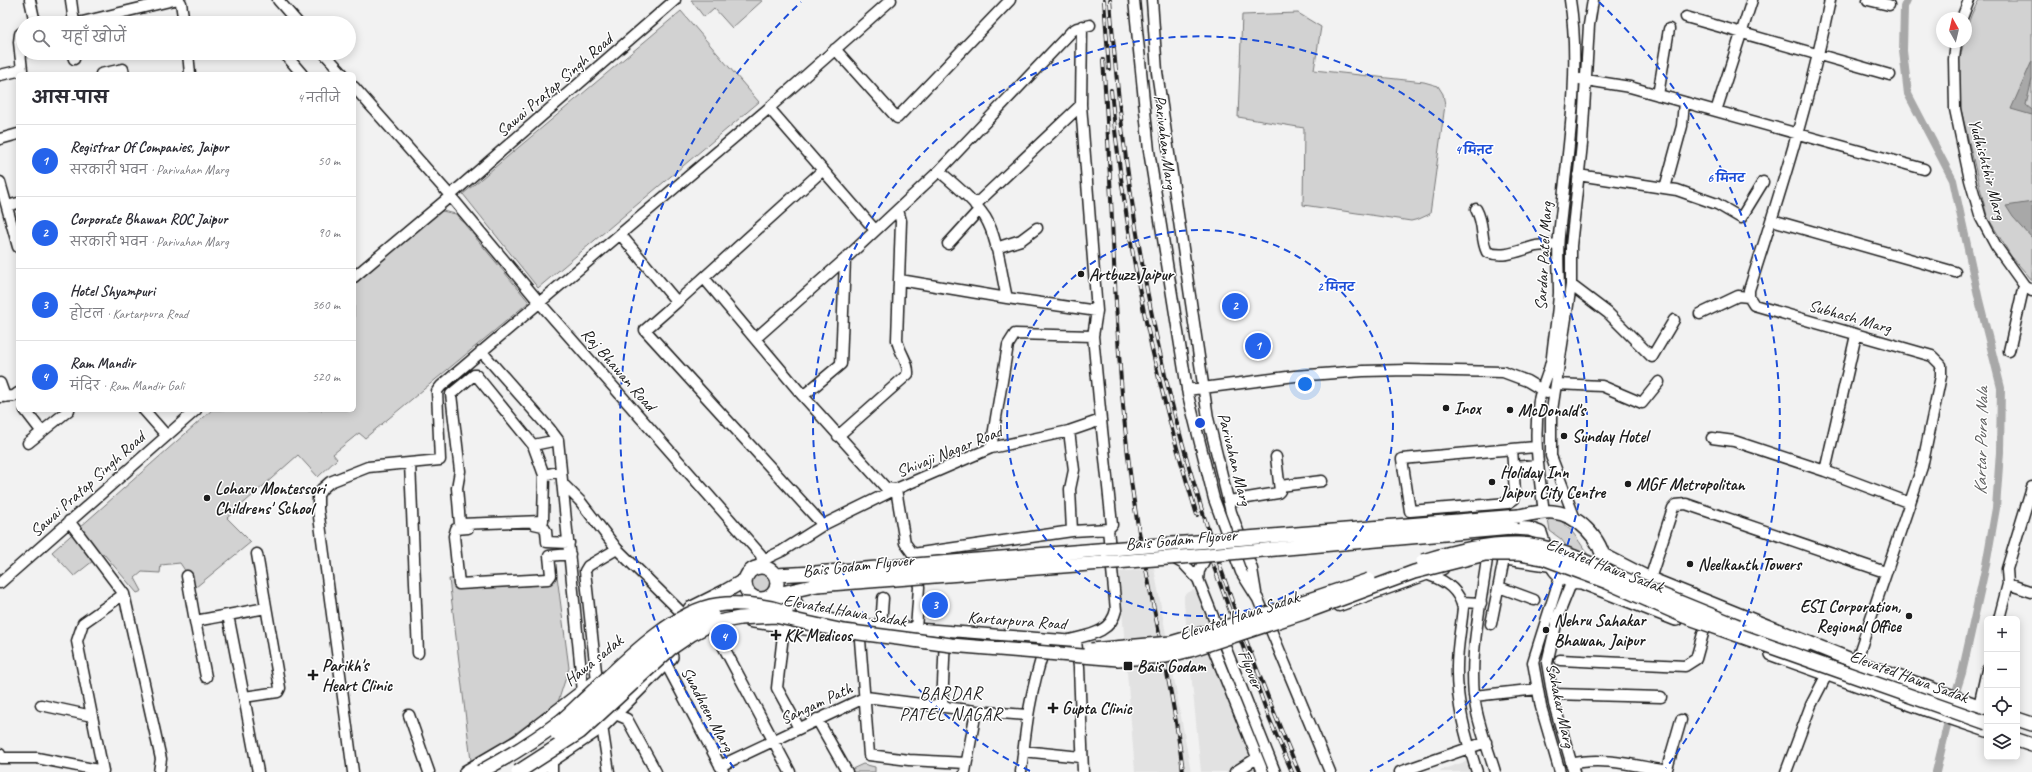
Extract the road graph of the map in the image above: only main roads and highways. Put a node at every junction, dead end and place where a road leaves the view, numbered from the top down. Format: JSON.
{"nodes":[{"id":1,"x":1544,"y":512,"type":"junction"},
{"id":2,"x":1540,"y":533,"type":"junction"},
{"id":3,"x":1603,"y":555,"type":"junction"},
{"id":4,"x":775,"y":575,"type":"junction"},
{"id":5,"x":1567,"y":577,"type":"junction"},
{"id":6,"x":816,"y":579,"type":"junction"},
{"id":7,"x":745,"y":580,"type":"junction"},
{"id":8,"x":768,"y":599,"type":"junction"},
{"id":9,"x":779,"y":621,"type":"junction"},
{"id":10,"x":622,"y":660,"type":"junction"},
{"id":11,"x":1912,"y":683,"type":"junction"},
{"id":12,"x":643,"y":684,"type":"junction"},
{"id":13,"x":1983,"y":707,"type":"edge"},
{"id":14,"x":2020,"y":720,"type":"edge"},
{"id":15,"x":1984,"y":722,"type":"edge"},
{"id":16,"x":2032,"y":724,"type":"edge"},
{"id":17,"x":1984,"y":729,"type":"edge"},
{"id":18,"x":2020,"y":735,"type":"edge"},
{"id":19,"x":2032,"y":738,"type":"edge"},
{"id":20,"x":2020,"y":741,"type":"edge"},
{"id":21,"x":2032,"y":745,"type":"edge"},
{"id":22,"x":552,"y":767,"type":"edge"},
{"id":23,"x":466,"y":772,"type":"edge"},
{"id":24,"x":480,"y":772,"type":"edge"},
{"id":25,"x":495,"y":772,"type":"edge"},
{"id":26,"x":518,"y":772,"type":"edge"},
{"id":27,"x":534,"y":772,"type":"edge"}],
"edges":[{"from":1,"to":2,"type":"main road"},
{"from":1,"to":3,"type":"main road","name":"Bais Godam Flyover"},
{"from":1,"to":6,"type":"main road","name":"Bais Godam Flyover","bridge":true},
{"from":2,"to":5,"type":"main road"},
{"from":2,"to":6,"type":"main road","name":"Bais Godam Flyover","bridge":true},
{"from":3,"to":5,"type":"main road"},
{"from":3,"to":11,"type":"main road"},
{"from":4,"to":6,"type":"main road","name":"Bais Godam Flyover"},
{"from":4,"to":7,"type":"main road"},
{"from":4,"to":8,"type":"main road"},
{"from":5,"to":17,"type":"main road"},
{"from":6,"to":8,"type":"main road","name":"Bais Godam Flyover"},
{"from":7,"to":8,"type":"main road"},
{"from":7,"to":10,"type":"main road","name":"Hawa sadak"},
{"from":8,"to":12,"type":"main road"},
{"from":9,"to":15,"type":"main road","name":"Elevated Hawa Sadak","bridge":true},
{"from":9,"to":25,"type":"main road","bridge":true},
{"from":9,"to":26,"type":"main road","name":"Elevated Hawa Sadak","bridge":true},
{"from":10,"to":12,"type":"main road"},
{"from":10,"to":23,"type":"main road","name":"Hawa sadak"},
{"from":11,"to":13,"type":"main road"},
{"from":11,"to":24,"type":"main road","name":"Elevated Hawa Sadak","bridge":true},
{"from":12,"to":22,"type":"main road"},
{"from":14,"to":16,"type":"main road"},
{"from":18,"to":19,"type":"main road"},
{"from":20,"to":21,"type":"main road"},
{"from":22,"to":27,"type":"main road"}]}
